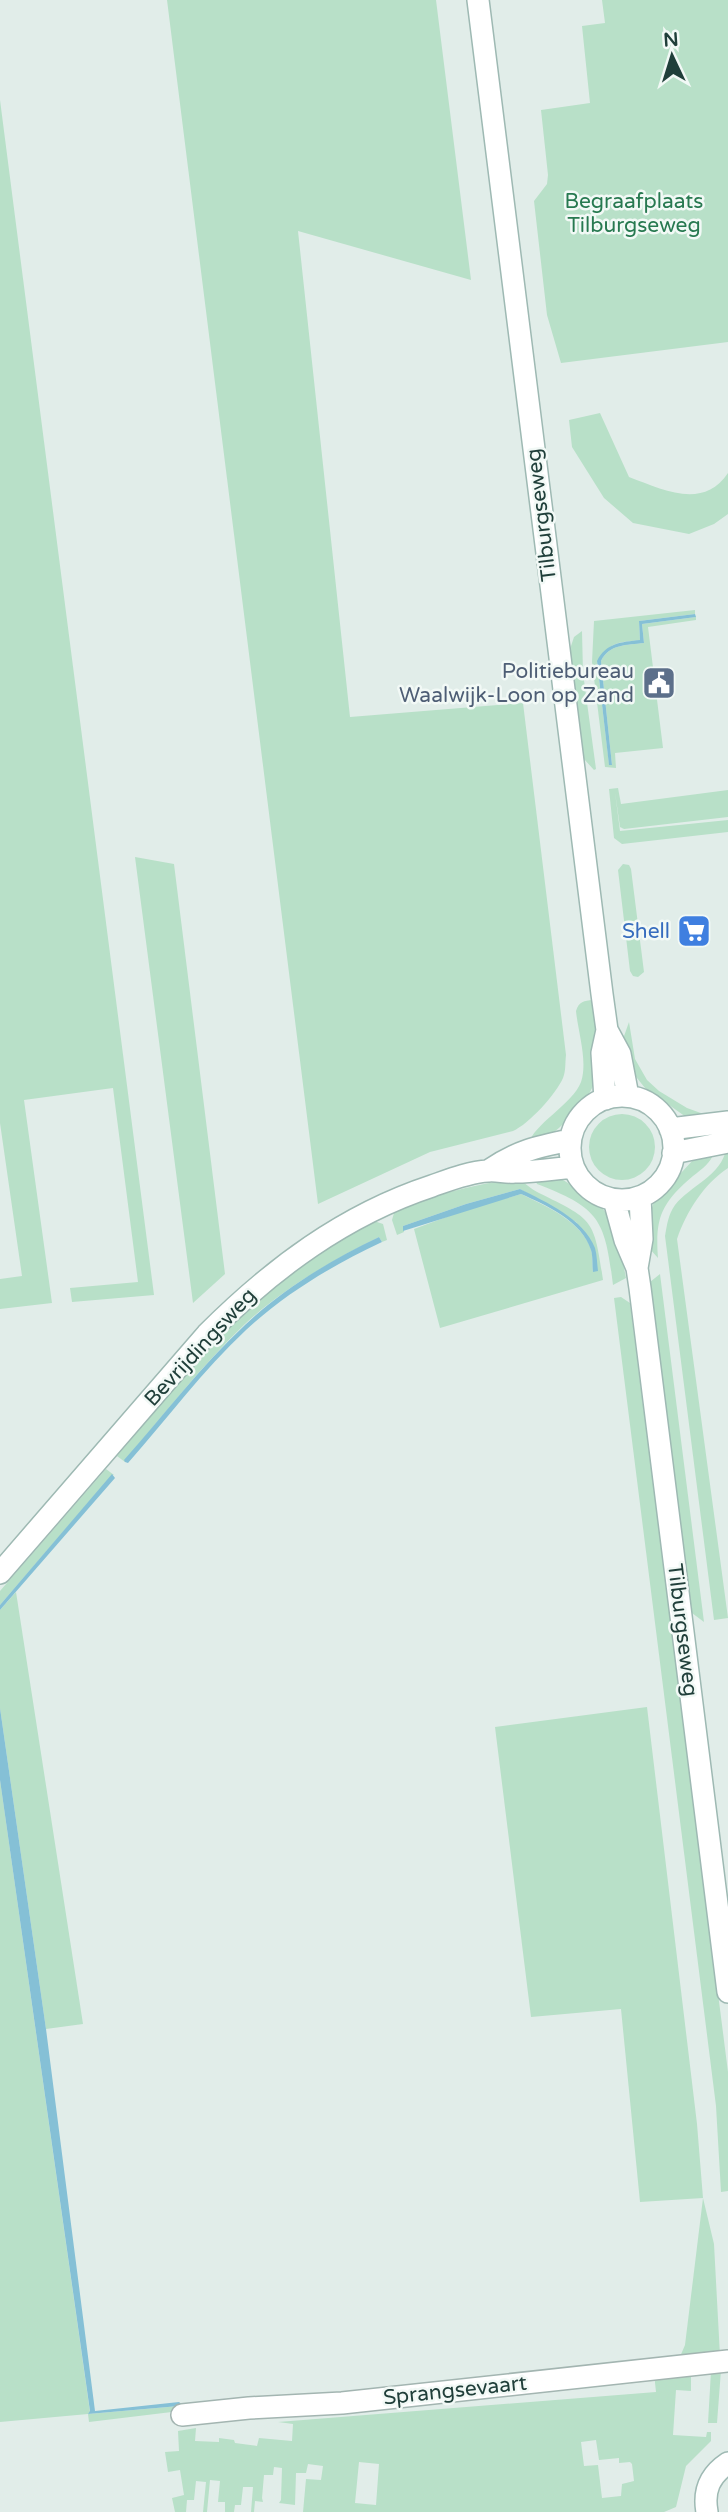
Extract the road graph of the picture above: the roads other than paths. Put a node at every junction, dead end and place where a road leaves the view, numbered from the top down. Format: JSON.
{"nodes":[{"id":1,"x":478,"y":0,"type":"edge"},
{"id":2,"x":607,"y":1030,"type":"junction"},
{"id":3,"x":628,"y":1096,"type":"junction"},
{"id":4,"x":605,"y":1099,"type":"junction"},
{"id":5,"x":728,"y":1122,"type":"edge"},
{"id":6,"x":670,"y":1129,"type":"junction"},
{"id":7,"x":570,"y":1140,"type":"junction"},
{"id":8,"x":728,"y":1142,"type":"edge"},
{"id":9,"x":674,"y":1153,"type":"junction"},
{"id":10,"x":573,"y":1167,"type":"junction"},
{"id":11,"x":488,"y":1171,"type":"junction"},
{"id":12,"x":640,"y":1197,"type":"junction"},
{"id":13,"x":614,"y":1200,"type":"junction"},
{"id":14,"x":638,"y":1268,"type":"junction"},
{"id":15,"x":0,"y":1573,"type":"edge"},
{"id":16,"x":728,"y":1992,"type":"edge"},
{"id":17,"x":728,"y":2361,"type":"edge"},
{"id":18,"x":182,"y":2415,"type":"dead end"},
{"id":19,"x":728,"y":2463,"type":"edge"},
{"id":20,"x":707,"y":2512,"type":"edge"}],
"edges":[{"from":1,"to":2,"type":"street","name":"Tilburgseweg"},
{"from":2,"to":3,"type":"street","name":"Tilburgseweg"},
{"from":2,"to":4,"type":"street","name":"Tilburgseweg"},
{"from":3,"to":4,"type":"street"},
{"from":3,"to":6,"type":"street"},
{"from":4,"to":7,"type":"street"},
{"from":5,"to":6,"type":"street"},
{"from":6,"to":9,"type":"street"},
{"from":7,"to":10,"type":"street"},
{"from":7,"to":11,"type":"street","name":"Bevrijdingsweg"},
{"from":8,"to":9,"type":"street"},
{"from":9,"to":12,"type":"street"},
{"from":10,"to":11,"type":"street","name":"Bevrijdingsweg"},
{"from":10,"to":13,"type":"street"},
{"from":11,"to":15,"type":"street","name":"Bevrijdingsweg"},
{"from":12,"to":13,"type":"street"},
{"from":12,"to":14,"type":"street","name":"Tilburgseweg"},
{"from":13,"to":14,"type":"street","name":"Tilburgseweg"},
{"from":14,"to":16,"type":"street","name":"Tilburgseweg"},
{"from":17,"to":18,"type":"street","name":"Sprangsevaart"},
{"from":19,"to":20,"type":"street"}]}
